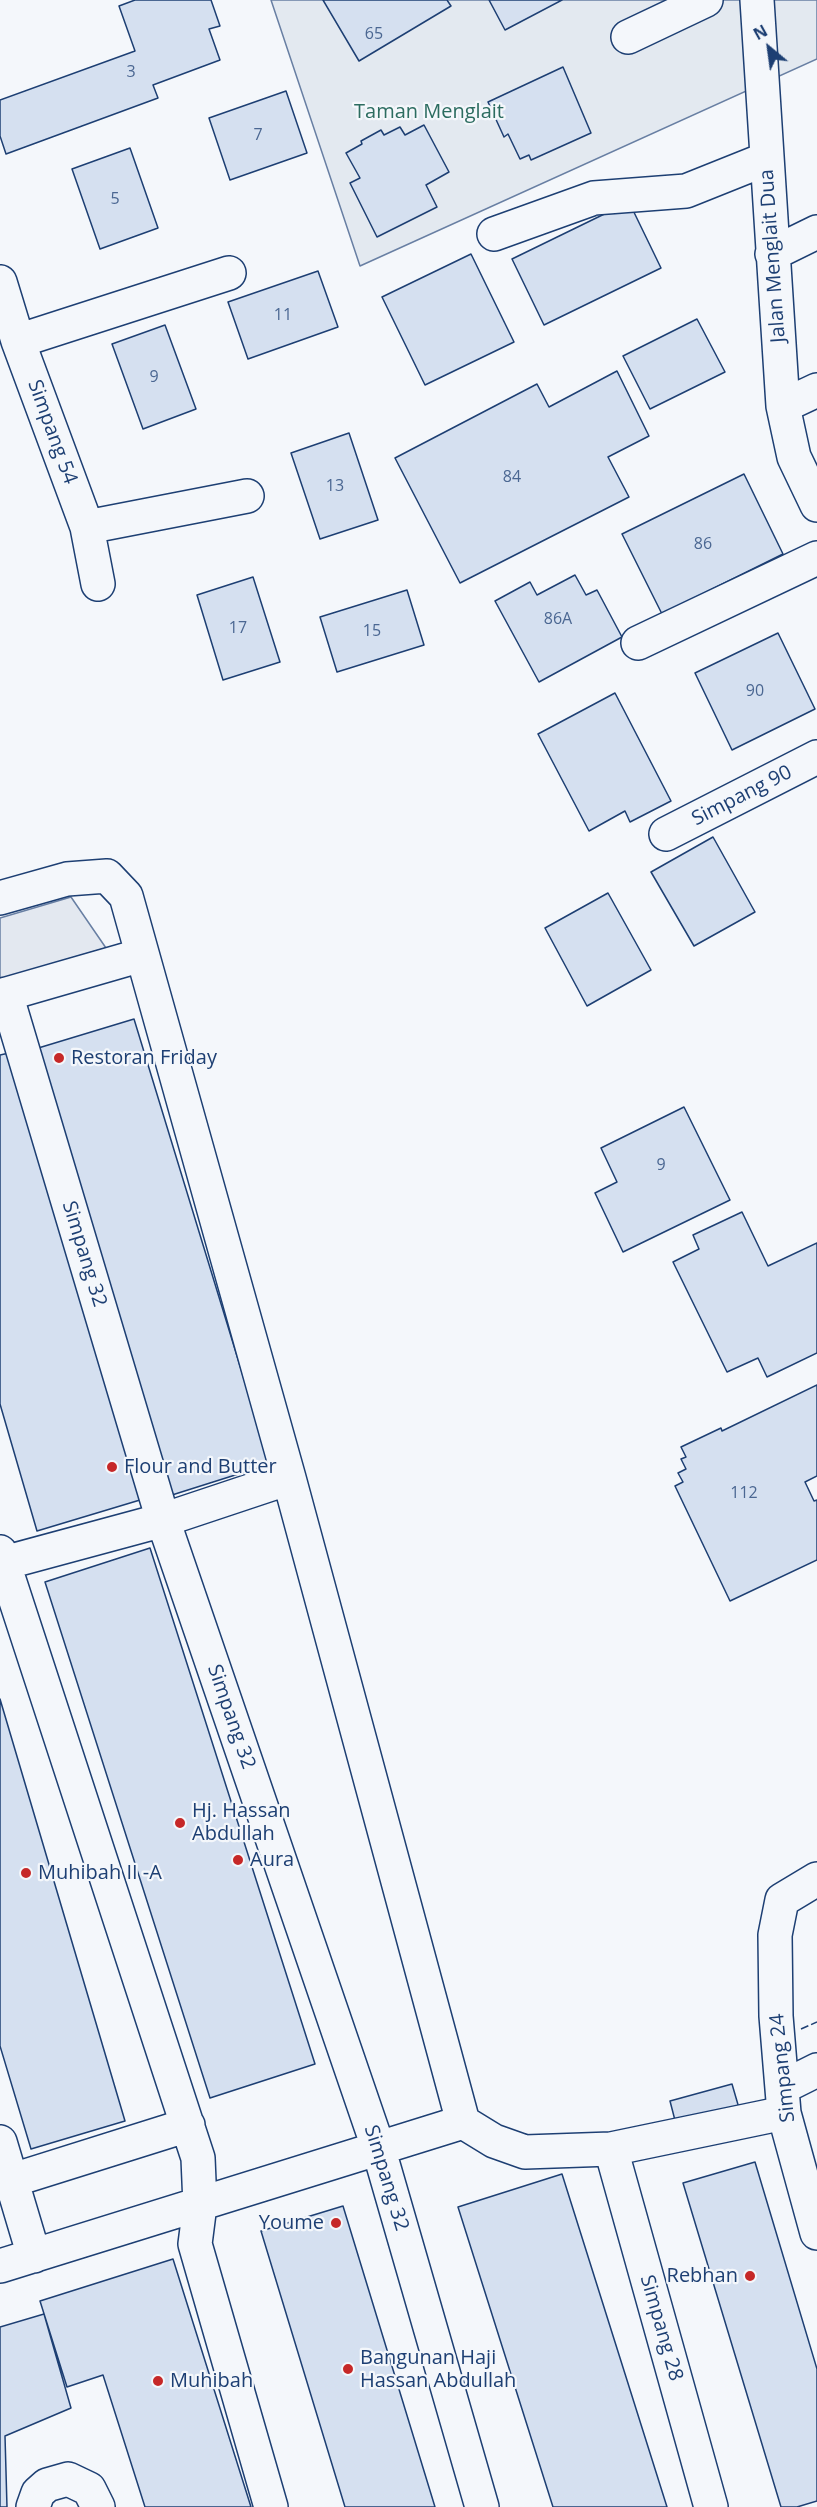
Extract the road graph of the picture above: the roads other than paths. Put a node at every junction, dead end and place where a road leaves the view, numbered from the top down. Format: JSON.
{"nodes":[{"id":1,"x":706,"y":0,"type":"edge"},
{"id":2,"x":757,"y":0,"type":"edge"},
{"id":3,"x":628,"y":37,"type":"dead end"},
{"id":4,"x":766,"y":159,"type":"junction"},
{"id":5,"x":817,"y":232,"type":"edge"},
{"id":6,"x":494,"y":234,"type":"dead end"},
{"id":7,"x":772,"y":254,"type":"junction"},
{"id":8,"x":230,"y":273,"type":"dead end"},
{"id":9,"x":0,"y":282,"type":"edge"},
{"id":10,"x":18,"y":341,"type":"junction"},
{"id":11,"x":817,"y":390,"type":"edge"},
{"id":12,"x":783,"y":406,"type":"junction"},
{"id":13,"x":247,"y":496,"type":"dead end"},
{"id":14,"x":817,"y":506,"type":"edge"},
{"id":15,"x":87,"y":527,"type":"junction"},
{"id":16,"x":817,"y":558,"type":"edge"},
{"id":17,"x":98,"y":584,"type":"dead end"},
{"id":18,"x":638,"y":643,"type":"dead end"},
{"id":19,"x":817,"y":758,"type":"edge"},
{"id":20,"x":666,"y":834,"type":"dead end"},
{"id":21,"x":0,"y":898,"type":"edge"},
{"id":22,"x":142,"y":955,"type":"junction"},
{"id":23,"x":3,"y":995,"type":"edge"},
{"id":24,"x":290,"y":1478,"type":"junction"},
{"id":25,"x":163,"y":1520,"type":"junction"},
{"id":26,"x":1,"y":1559,"type":"edge"},
{"id":27,"x":817,"y":1879,"type":"edge"},
{"id":28,"x":817,"y":2070,"type":"edge"},
{"id":29,"x":784,"y":2100,"type":"junction"},
{"id":30,"x":463,"y":2122,"type":"junction"},
{"id":31,"x":188,"y":2125,"type":"junction"},
{"id":32,"x":0,"y":2142,"type":"edge"},
{"id":33,"x":378,"y":2146,"type":"junction"},
{"id":34,"x":611,"y":2149,"type":"junction"},
{"id":35,"x":6,"y":2182,"type":"edge"},
{"id":36,"x":812,"y":2198,"type":"edge"},
{"id":37,"x":200,"y":2205,"type":"junction"},
{"id":38,"x":817,"y":2233,"type":"edge"},
{"id":39,"x":34,"y":2256,"type":"junction"},
{"id":40,"x":0,"y":2266,"type":"edge"},
{"id":41,"x":33,"y":2507,"type":"edge"},
{"id":42,"x":98,"y":2507,"type":"edge"},
{"id":43,"x":271,"y":2507,"type":"edge"},
{"id":44,"x":482,"y":2507,"type":"edge"},
{"id":45,"x":711,"y":2507,"type":"edge"}],
"edges":[{"from":1,"to":3,"type":"street"},
{"from":2,"to":4,"type":"street","name":"Jalan Menglait Dua"},
{"from":4,"to":6,"type":"street"},
{"from":4,"to":7,"type":"street","name":"Jalan Menglait Dua"},
{"from":5,"to":7,"type":"street"},
{"from":7,"to":12,"type":"street","name":"Jalan Menglait Dua"},
{"from":8,"to":10,"type":"street"},
{"from":9,"to":10,"type":"street","name":"Simpang 54"},
{"from":10,"to":15,"type":"street","name":"Simpang 54"},
{"from":11,"to":12,"type":"street"},
{"from":12,"to":14,"type":"street","name":"Jalan Menglait Dua"},
{"from":13,"to":15,"type":"street"},
{"from":15,"to":17,"type":"street","name":"Simpang 54"},
{"from":16,"to":18,"type":"street"},
{"from":19,"to":20,"type":"street","name":"Simpang 90"},
{"from":21,"to":22,"type":"street"},
{"from":22,"to":23,"type":"street"},
{"from":22,"to":24,"type":"street"},
{"from":23,"to":25,"type":"street","name":"Simpang 32"},
{"from":24,"to":25,"type":"street"},
{"from":24,"to":30,"type":"street"},
{"from":25,"to":26,"type":"street"},
{"from":25,"to":33,"type":"street","name":"Simpang 32"},
{"from":26,"to":31,"type":"street"},
{"from":27,"to":29,"type":"street","name":"Simpang 24"},
{"from":28,"to":29,"type":"street"},
{"from":29,"to":34,"type":"street"},
{"from":29,"to":36,"type":"street","name":"Simpang 24"},
{"from":30,"to":33,"type":"street"},
{"from":30,"to":34,"type":"street"},
{"from":31,"to":35,"type":"street"},
{"from":31,"to":37,"type":"street"},
{"from":32,"to":35,"type":"street"},
{"from":33,"to":37,"type":"street"},
{"from":33,"to":44,"type":"street","name":"Simpang 32"},
{"from":34,"to":45,"type":"street","name":"Simpang 28"},
{"from":35,"to":39,"type":"street"},
{"from":36,"to":38,"type":"street","name":"Simpang 24"},
{"from":37,"to":39,"type":"street"},
{"from":37,"to":43,"type":"street"},
{"from":39,"to":40,"type":"street"},
{"from":41,"to":42,"type":"street"}]}
